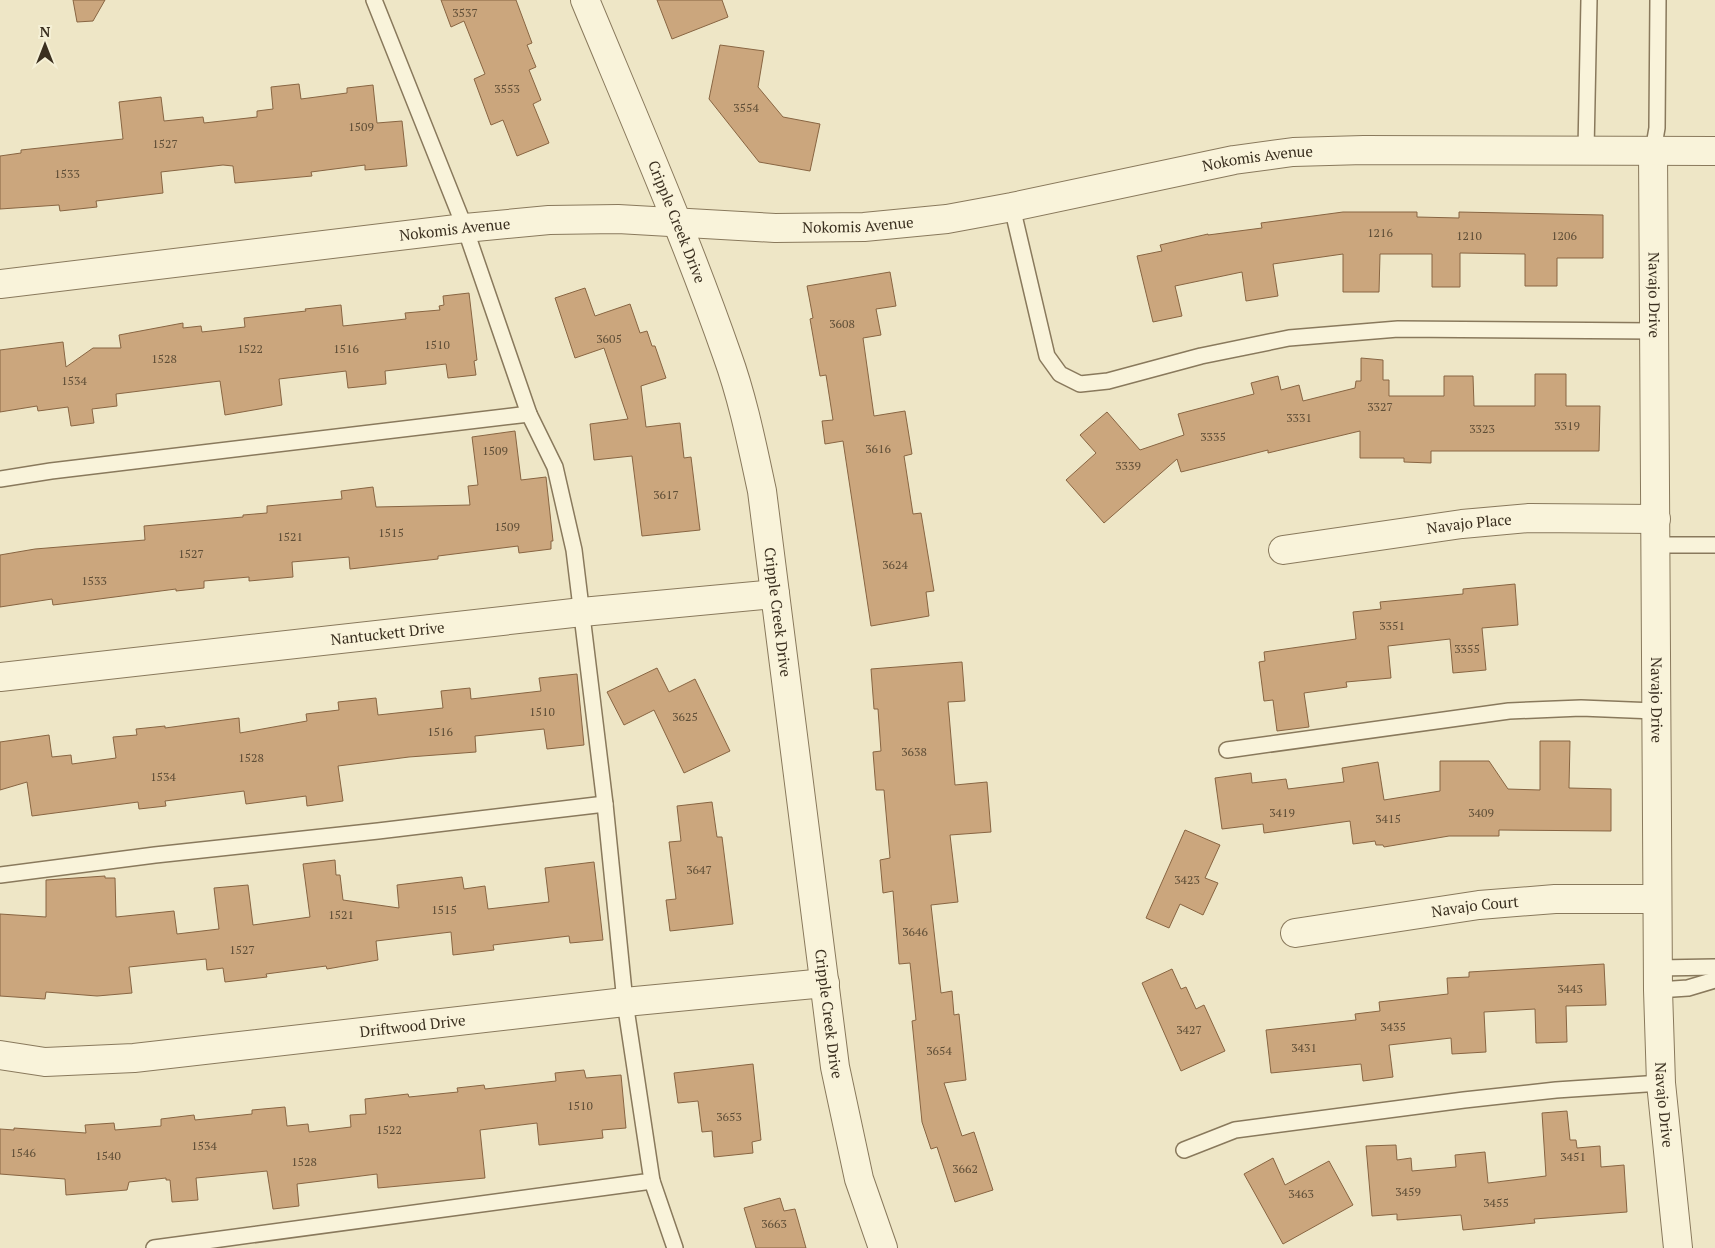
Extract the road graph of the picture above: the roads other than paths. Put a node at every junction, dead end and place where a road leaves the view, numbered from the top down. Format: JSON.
{"nodes":[{"id":1,"x":374,"y":0,"type":"edge"},
{"id":2,"x":585,"y":0,"type":"edge"},
{"id":3,"x":1589,"y":0,"type":"edge"},
{"id":4,"x":1658,"y":0,"type":"edge"},
{"id":5,"x":1586,"y":150,"type":"junction"},
{"id":6,"x":1653,"y":151,"type":"junction"},
{"id":7,"x":1715,"y":152,"type":"edge"},
{"id":8,"x":1012,"y":207,"type":"junction"},
{"id":9,"x":678,"y":223,"type":"junction"},
{"id":10,"x":465,"y":228,"type":"junction"},
{"id":11,"x":0,"y":284,"type":"edge"},
{"id":12,"x":1653,"y":332,"type":"junction"},
{"id":13,"x":529,"y":414,"type":"junction"},
{"id":14,"x":0,"y":479,"type":"edge"},
{"id":15,"x":1656,"y":532,"type":"junction"},
{"id":16,"x":1715,"y":545,"type":"edge"},
{"id":17,"x":1283,"y":550,"type":"dead end"},
{"id":18,"x":775,"y":594,"type":"junction"},
{"id":19,"x":582,"y":612,"type":"junction"},
{"id":20,"x":0,"y":676,"type":"edge"},
{"id":21,"x":1655,"y":710,"type":"junction"},
{"id":22,"x":1227,"y":750,"type":"dead end"},
{"id":23,"x":605,"y":804,"type":"junction"},
{"id":24,"x":0,"y":875,"type":"edge"},
{"id":25,"x":1657,"y":899,"type":"junction"},
{"id":26,"x":1295,"y":933,"type":"dead end"},
{"id":27,"x":1715,"y":967,"type":"edge"},
{"id":28,"x":1658,"y":979,"type":"junction"},
{"id":29,"x":1715,"y":980,"type":"edge"},
{"id":30,"x":824,"y":983,"type":"junction"},
{"id":31,"x":625,"y":1002,"type":"junction"},
{"id":32,"x":0,"y":1055,"type":"edge"},
{"id":33,"x":1661,"y":1083,"type":"junction"},
{"id":34,"x":1184,"y":1150,"type":"dead end"},
{"id":35,"x":652,"y":1181,"type":"junction"},
{"id":36,"x":154,"y":1248,"type":"edge"},
{"id":37,"x":675,"y":1248,"type":"edge"},
{"id":38,"x":883,"y":1248,"type":"edge"},
{"id":39,"x":1678,"y":1248,"type":"edge"}],
"edges":[{"from":1,"to":10,"type":"lane"},
{"from":2,"to":9,"type":"street","name":"Cripple Creek Drive"},
{"from":3,"to":5,"type":"lane"},
{"from":4,"to":6,"type":"lane"},
{"from":5,"to":6,"type":"street","name":"Nokomis Avenue"},
{"from":5,"to":8,"type":"street","name":"Nokomis Avenue"},
{"from":6,"to":7,"type":"street","name":"Nokomis Avenue"},
{"from":6,"to":12,"type":"street","name":"Navajo Drive"},
{"from":8,"to":9,"type":"street","name":"Nokomis Avenue"},
{"from":8,"to":12,"type":"lane"},
{"from":9,"to":10,"type":"street","name":"Nokomis Avenue"},
{"from":9,"to":18,"type":"street","name":"Cripple Creek Drive"},
{"from":10,"to":11,"type":"street","name":"Nokomis Avenue"},
{"from":10,"to":13,"type":"lane"},
{"from":12,"to":15,"type":"street","name":"Navajo Drive"},
{"from":13,"to":14,"type":"lane"},
{"from":13,"to":19,"type":"lane"},
{"from":15,"to":16,"type":"lane"},
{"from":15,"to":17,"type":"street","name":"Navajo Place"},
{"from":15,"to":21,"type":"street","name":"Navajo Drive"},
{"from":18,"to":19,"type":"street","name":"Nantuckett Drive"},
{"from":18,"to":30,"type":"street","name":"Cripple Creek Drive"},
{"from":19,"to":20,"type":"street","name":"Nantuckett Drive"},
{"from":19,"to":23,"type":"lane"},
{"from":21,"to":22,"type":"lane"},
{"from":21,"to":25,"type":"street","name":"Navajo Drive"},
{"from":23,"to":24,"type":"lane"},
{"from":23,"to":31,"type":"lane"},
{"from":25,"to":26,"type":"street","name":"Navajo Court"},
{"from":25,"to":28,"type":"street","name":"Navajo Drive"},
{"from":27,"to":28,"type":"lane"},
{"from":28,"to":29,"type":"lane"},
{"from":28,"to":33,"type":"street","name":"Navajo Drive"},
{"from":30,"to":31,"type":"street","name":"Driftwood Drive"},
{"from":30,"to":38,"type":"street","name":"Cripple Creek Drive"},
{"from":31,"to":32,"type":"street","name":"Driftwood Drive"},
{"from":31,"to":35,"type":"lane"},
{"from":33,"to":34,"type":"lane"},
{"from":33,"to":39,"type":"street","name":"Navajo Drive"},
{"from":35,"to":36,"type":"lane"},
{"from":35,"to":37,"type":"lane"}]}
